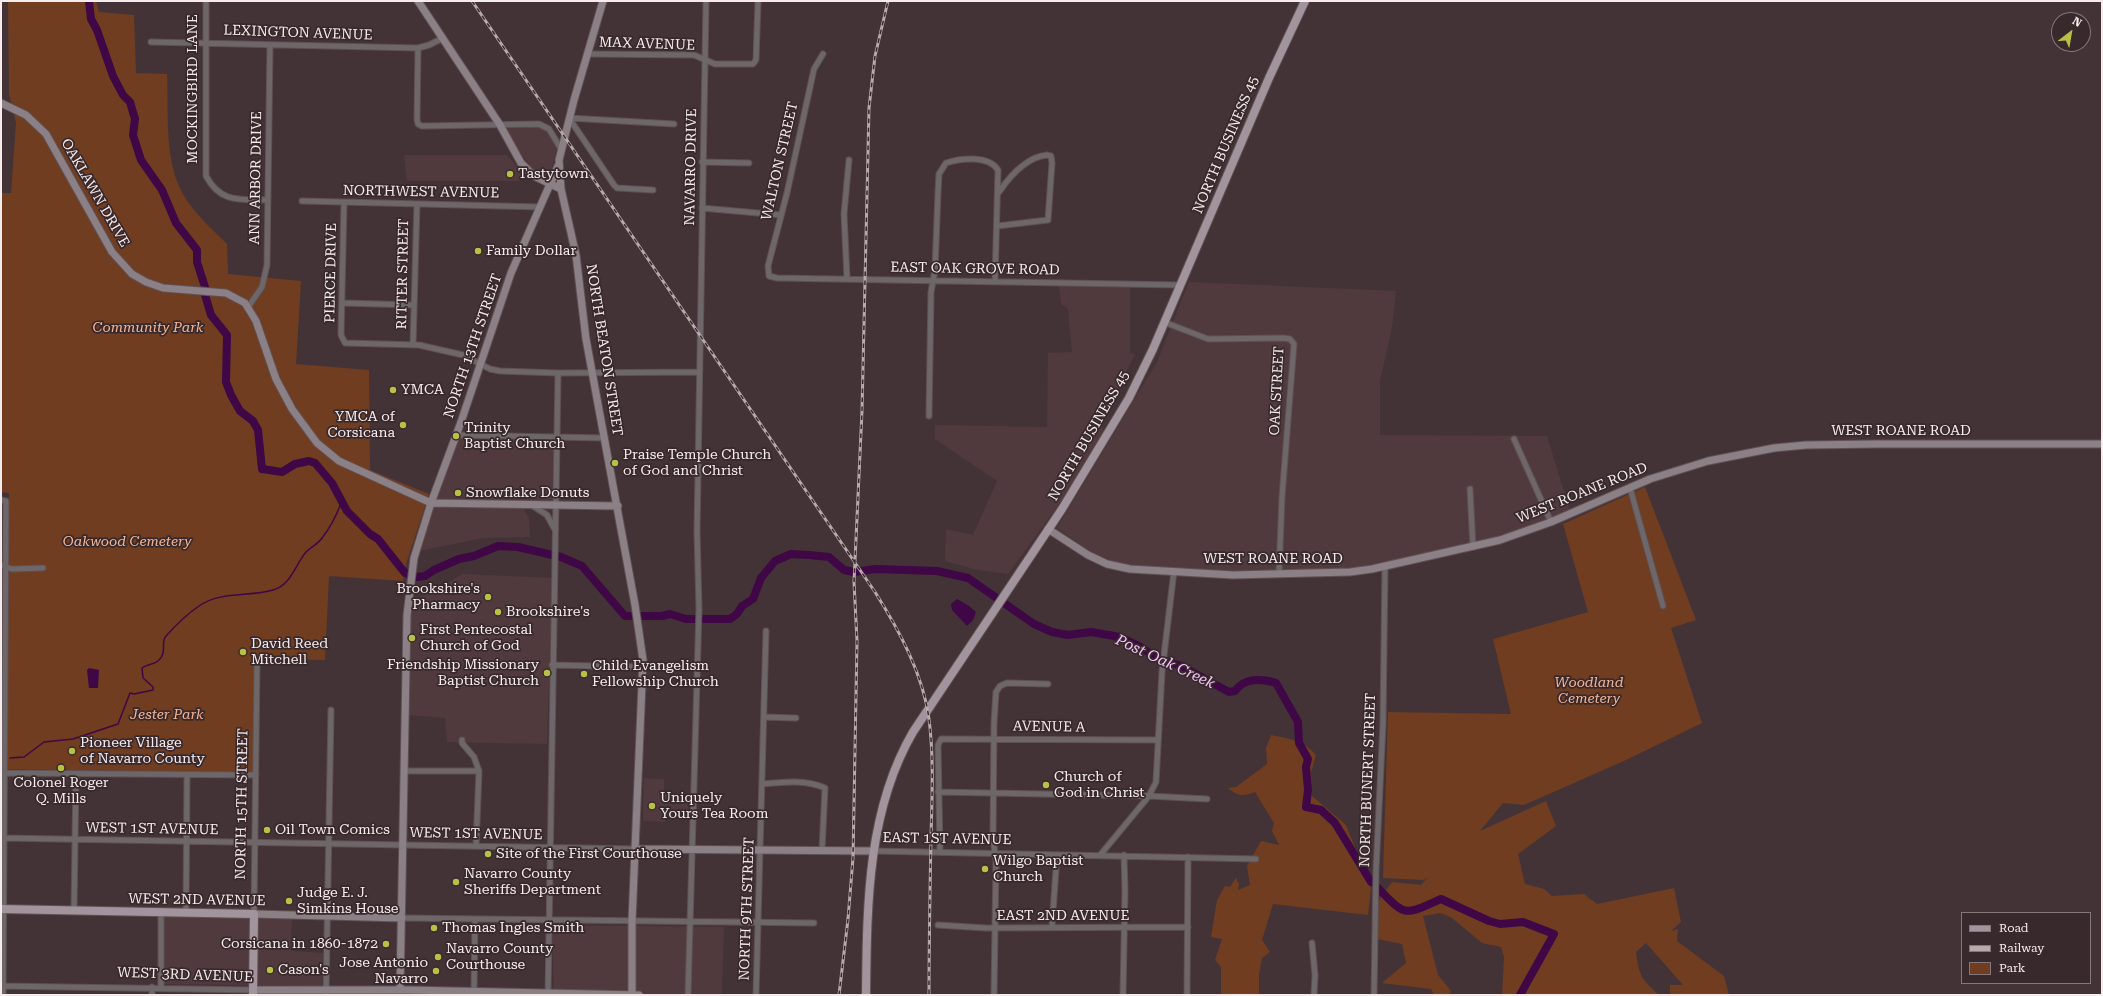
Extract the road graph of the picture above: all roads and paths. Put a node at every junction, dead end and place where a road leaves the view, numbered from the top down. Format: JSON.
{"nodes":[{"id":1,"x":206,"y":1,"type":"edge"},
{"id":2,"x":418,"y":1,"type":"edge"},
{"id":3,"x":602,"y":1,"type":"edge"},
{"id":4,"x":706,"y":1,"type":"edge"},
{"id":5,"x":758,"y":1,"type":"edge"},
{"id":6,"x":1305,"y":1,"type":"edge"},
{"id":7,"x":443,"y":38,"type":"junction"},
{"id":8,"x":151,"y":42,"type":"dead end"},
{"id":9,"x":206,"y":42,"type":"junction"},
{"id":10,"x":270,"y":45,"type":"junction"},
{"id":11,"x":418,"y":48,"type":"junction"},
{"id":12,"x":587,"y":54,"type":"junction"},
{"id":13,"x":823,"y":54,"type":"dead end"},
{"id":14,"x":705,"y":60,"type":"junction"},
{"id":15,"x":1,"y":103,"type":"edge"},
{"id":16,"x":569,"y":118,"type":"junction"},
{"id":17,"x":500,"y":124,"type":"junction"},
{"id":18,"x":674,"y":124,"type":"dead end"},
{"id":19,"x":561,"y":149,"type":"junction"},
{"id":20,"x":849,"y":160,"type":"dead end"},
{"id":21,"x":702,"y":162,"type":"junction"},
{"id":22,"x":749,"y":163,"type":"dead end"},
{"id":23,"x":559,"y":164,"type":"junction"},
{"id":24,"x":550,"y":184,"type":"junction"},
{"id":25,"x":561,"y":189,"type":"junction"},
{"id":26,"x":653,"y":190,"type":"dead end"},
{"id":27,"x":998,"y":192,"type":"junction"},
{"id":28,"x":268,"y":200,"type":"junction"},
{"id":29,"x":302,"y":201,"type":"dead end"},
{"id":30,"x":344,"y":203,"type":"junction"},
{"id":31,"x":417,"y":204,"type":"junction"},
{"id":32,"x":541,"y":207,"type":"junction"},
{"id":33,"x":702,"y":208,"type":"junction"},
{"id":34,"x":780,"y":215,"type":"junction"},
{"id":35,"x":997,"y":226,"type":"junction"},
{"id":36,"x":769,"y":276,"type":"joint"},
{"id":37,"x":847,"y":278,"type":"junction"},
{"id":38,"x":933,"y":280,"type":"junction"},
{"id":39,"x":995,"y":281,"type":"junction"},
{"id":40,"x":1180,"y":285,"type":"junction"},
{"id":41,"x":343,"y":303,"type":"junction"},
{"id":42,"x":414,"y":305,"type":"junction"},
{"id":43,"x":248,"y":306,"type":"junction"},
{"id":44,"x":1164,"y":322,"type":"junction"},
{"id":45,"x":413,"y":345,"type":"junction"},
{"id":46,"x":481,"y":364,"type":"junction"},
{"id":47,"x":699,"y":372,"type":"junction"},
{"id":48,"x":558,"y":373,"type":"junction"},
{"id":49,"x":592,"y":373,"type":"junction"},
{"id":50,"x":929,"y":416,"type":"dead end"},
{"id":51,"x":456,"y":435,"type":"junction"},
{"id":52,"x":556,"y":438,"type":"junction"},
{"id":53,"x":605,"y":438,"type":"junction"},
{"id":54,"x":1514,"y":439,"type":"dead end"},
{"id":55,"x":2102,"y":444,"type":"edge"},
{"id":56,"x":1630,"y":488,"type":"junction"},
{"id":57,"x":1470,"y":490,"type":"dead end"},
{"id":58,"x":3,"y":500,"type":"edge"},
{"id":59,"x":431,"y":503,"type":"junction"},
{"id":60,"x":530,"y":504,"type":"junction"},
{"id":61,"x":556,"y":505,"type":"junction"},
{"id":62,"x":618,"y":506,"type":"junction"},
{"id":63,"x":1551,"y":522,"type":"junction"},
{"id":64,"x":554,"y":529,"type":"junction"},
{"id":65,"x":1048,"y":529,"type":"junction"},
{"id":66,"x":1473,"y":547,"type":"junction"},
{"id":67,"x":3,"y":566,"type":"edge"},
{"id":68,"x":1385,"y":566,"type":"junction"},
{"id":69,"x":43,"y":568,"type":"dead end"},
{"id":70,"x":1174,"y":571,"type":"junction"},
{"id":71,"x":1279,"y":574,"type":"junction"},
{"id":72,"x":1663,"y":606,"type":"dead end"},
{"id":73,"x":3,"y":628,"type":"edge"},
{"id":74,"x":766,"y":631,"type":"dead end"},
{"id":75,"x":257,"y":661,"type":"dead end"},
{"id":76,"x":552,"y":665,"type":"junction"},
{"id":77,"x":642,"y":667,"type":"junction"},
{"id":78,"x":1048,"y":684,"type":"dead end"},
{"id":79,"x":3,"y":695,"type":"edge"},
{"id":80,"x":331,"y":710,"type":"dead end"},
{"id":81,"x":764,"y":717,"type":"junction"},
{"id":82,"x":796,"y":718,"type":"dead end"},
{"id":83,"x":994,"y":738,"type":"junction"},
{"id":84,"x":462,"y":740,"type":"dead end"},
{"id":85,"x":1158,"y":740,"type":"junction"},
{"id":86,"x":405,"y":771,"type":"junction"},
{"id":87,"x":479,"y":771,"type":"junction"},
{"id":88,"x":4,"y":773,"type":"junction"},
{"id":89,"x":76,"y":774,"type":"junction"},
{"id":90,"x":187,"y":775,"type":"junction"},
{"id":91,"x":256,"y":775,"type":"junction"},
{"id":92,"x":762,"y":784,"type":"junction"},
{"id":93,"x":938,"y":792,"type":"junction"},
{"id":94,"x":994,"y":794,"type":"junction"},
{"id":95,"x":1149,"y":796,"type":"junction"},
{"id":96,"x":1207,"y":800,"type":"dead end"},
{"id":97,"x":2,"y":838,"type":"junction"},
{"id":98,"x":75,"y":839,"type":"junction"},
{"id":99,"x":187,"y":841,"type":"junction"},
{"id":100,"x":255,"y":842,"type":"junction"},
{"id":101,"x":329,"y":844,"type":"junction"},
{"id":102,"x":403,"y":845,"type":"junction"},
{"id":103,"x":476,"y":846,"type":"junction"},
{"id":104,"x":549,"y":847,"type":"junction"},
{"id":105,"x":636,"y":849,"type":"junction"},
{"id":106,"x":693,"y":849,"type":"junction"},
{"id":107,"x":760,"y":850,"type":"junction"},
{"id":108,"x":822,"y":850,"type":"junction"},
{"id":109,"x":874,"y":851,"type":"junction"},
{"id":110,"x":940,"y":852,"type":"junction"},
{"id":111,"x":995,"y":853,"type":"junction"},
{"id":112,"x":1101,"y":854,"type":"junction"},
{"id":113,"x":1057,"y":855,"type":"junction"},
{"id":114,"x":1124,"y":855,"type":"junction"},
{"id":115,"x":1188,"y":857,"type":"junction"},
{"id":116,"x":1256,"y":859,"type":"dead end"},
{"id":117,"x":1,"y":909,"type":"edge"},
{"id":118,"x":74,"y":911,"type":"junction"},
{"id":119,"x":161,"y":912,"type":"junction"},
{"id":120,"x":186,"y":913,"type":"junction"},
{"id":121,"x":254,"y":914,"type":"junction"},
{"id":122,"x":328,"y":916,"type":"junction"},
{"id":123,"x":402,"y":918,"type":"junction"},
{"id":124,"x":475,"y":919,"type":"junction"},
{"id":125,"x":548,"y":921,"type":"junction"},
{"id":126,"x":632,"y":921,"type":"junction"},
{"id":127,"x":690,"y":922,"type":"junction"},
{"id":128,"x":758,"y":923,"type":"junction"},
{"id":129,"x":814,"y":923,"type":"dead end"},
{"id":130,"x":938,"y":925,"type":"dead end"},
{"id":131,"x":1052,"y":926,"type":"junction"},
{"id":132,"x":1124,"y":927,"type":"junction"},
{"id":133,"x":1188,"y":927,"type":"junction"},
{"id":134,"x":996,"y":928,"type":"junction"},
{"id":135,"x":1312,"y":943,"type":"dead end"},
{"id":136,"x":2,"y":986,"type":"edge"},
{"id":137,"x":152,"y":987,"type":"junction"},
{"id":138,"x":162,"y":987,"type":"junction"},
{"id":139,"x":326,"y":992,"type":"edge"},
{"id":140,"x":400,"y":992,"type":"edge"},
{"id":141,"x":253,"y":993,"type":"edge"},
{"id":142,"x":474,"y":993,"type":"edge"},
{"id":143,"x":548,"y":994,"type":"edge"},
{"id":144,"x":2,"y":995,"type":"edge"},
{"id":145,"x":152,"y":995,"type":"edge"},
{"id":146,"x":632,"y":995,"type":"edge"},
{"id":147,"x":639,"y":995,"type":"edge"},
{"id":148,"x":688,"y":995,"type":"edge"},
{"id":149,"x":756,"y":995,"type":"edge"},
{"id":150,"x":866,"y":995,"type":"edge"},
{"id":151,"x":994,"y":995,"type":"edge"},
{"id":152,"x":1123,"y":995,"type":"edge"},
{"id":153,"x":1188,"y":995,"type":"edge"},
{"id":154,"x":1314,"y":995,"type":"edge"},
{"id":155,"x":1374,"y":995,"type":"edge"}],
"edges":[{"from":1,"to":9,"type":"street","name":"MOCKINGBIRD LANE"},
{"from":2,"to":7,"type":"street"},
{"from":3,"to":12,"type":"street","name":"NORTH BEATON STREET"},
{"from":4,"to":14,"type":"street","name":"NAVARRO DRIVE"},
{"from":5,"to":14,"type":"street","name":"MAX AVENUE"},
{"from":6,"to":40,"type":"main road","name":"NORTH BUSINESS 45"},
{"from":7,"to":11,"type":"street","name":"LEXINGTON AVENUE"},
{"from":7,"to":17,"type":"street"},
{"from":8,"to":9,"type":"street","name":"LEXINGTON AVENUE"},
{"from":9,"to":10,"type":"street","name":"LEXINGTON AVENUE"},
{"from":9,"to":28,"type":"street","name":"MOCKINGBIRD LANE"},
{"from":10,"to":11,"type":"street","name":"LEXINGTON AVENUE"},
{"from":10,"to":28,"type":"street","name":"ANN ARBOR DRIVE"},
{"from":11,"to":17,"type":"street"},
{"from":12,"to":14,"type":"street","name":"MAX AVENUE"},
{"from":12,"to":16,"type":"street","name":"NORTH BEATON STREET"},
{"from":13,"to":34,"type":"street","name":"WALTON STREET"},
{"from":14,"to":21,"type":"street","name":"NAVARRO DRIVE"},
{"from":15,"to":43,"type":"street","name":"OAKLAWN DRIVE"},
{"from":16,"to":18,"type":"street"},
{"from":16,"to":19,"type":"street","name":"NORTH BEATON STREET"},
{"from":16,"to":26,"type":"street"},
{"from":17,"to":19,"type":"street"},
{"from":17,"to":24,"type":"street"},
{"from":19,"to":23,"type":"street","name":"NORTH BEATON STREET"},
{"from":20,"to":37,"type":"street"},
{"from":21,"to":22,"type":"street"},
{"from":21,"to":33,"type":"street","name":"NAVARRO DRIVE"},
{"from":23,"to":24,"type":"street","name":"NORTH 13TH STREET"},
{"from":23,"to":25,"type":"street","name":"NORTH BEATON STREET"},
{"from":24,"to":25,"type":"street"},
{"from":24,"to":32,"type":"street","name":"NORTH 13TH STREET"},
{"from":25,"to":49,"type":"street","name":"NORTH BEATON STREET"},
{"from":27,"to":35,"type":"street"},
{"from":27,"to":35,"type":"street"},
{"from":27,"to":38,"type":"street"},
{"from":28,"to":43,"type":"street","name":"ANN ARBOR DRIVE"},
{"from":29,"to":30,"type":"street","name":"NORTHWEST AVENUE"},
{"from":30,"to":31,"type":"street","name":"NORTHWEST AVENUE"},
{"from":30,"to":41,"type":"street","name":"PIERCE DRIVE"},
{"from":31,"to":32,"type":"street","name":"NORTHWEST AVENUE"},
{"from":31,"to":42,"type":"street","name":"RITTER STREET"},
{"from":32,"to":46,"type":"street","name":"NORTH 13TH STREET"},
{"from":33,"to":34,"type":"street"},
{"from":33,"to":47,"type":"street","name":"NAVARRO DRIVE"},
{"from":34,"to":36,"type":"street","name":"WALTON STREET"},
{"from":35,"to":39,"type":"street"},
{"from":36,"to":37,"type":"street","name":"EAST OAK GROVE ROAD"},
{"from":37,"to":38,"type":"street","name":"EAST OAK GROVE ROAD"},
{"from":38,"to":39,"type":"street","name":"EAST OAK GROVE ROAD"},
{"from":38,"to":50,"type":"street"},
{"from":39,"to":40,"type":"street","name":"EAST OAK GROVE ROAD"},
{"from":40,"to":44,"type":"main road","name":"NORTH BUSINESS 45"},
{"from":41,"to":42,"type":"street"},
{"from":41,"to":45,"type":"street","name":"PIERCE DRIVE"},
{"from":42,"to":45,"type":"street","name":"RITTER STREET"},
{"from":43,"to":59,"type":"street","name":"OAKLAWN DRIVE"},
{"from":44,"to":65,"type":"main road","name":"NORTH BUSINESS 45"},
{"from":44,"to":71,"type":"street","name":"OAK STREET"},
{"from":45,"to":46,"type":"street"},
{"from":46,"to":48,"type":"street"},
{"from":46,"to":51,"type":"street","name":"NORTH 13TH STREET"},
{"from":47,"to":49,"type":"street"},
{"from":47,"to":106,"type":"street","name":"NAVARRO DRIVE"},
{"from":48,"to":49,"type":"street"},
{"from":48,"to":52,"type":"street"},
{"from":49,"to":53,"type":"street","name":"NORTH BEATON STREET"},
{"from":51,"to":52,"type":"street"},
{"from":51,"to":59,"type":"street","name":"NORTH 13TH STREET"},
{"from":52,"to":53,"type":"street"},
{"from":52,"to":61,"type":"street"},
{"from":53,"to":62,"type":"street","name":"NORTH BEATON STREET"},
{"from":54,"to":63,"type":"street"},
{"from":55,"to":56,"type":"street","name":"WEST ROANE ROAD"},
{"from":56,"to":63,"type":"street","name":"WEST ROANE ROAD"},
{"from":56,"to":72,"type":"street"},
{"from":57,"to":66,"type":"street"},
{"from":58,"to":67,"type":"street"},
{"from":59,"to":60,"type":"street","name":"OAKLAWN DRIVE"},
{"from":59,"to":86,"type":"street","name":"NORTH 13TH STREET"},
{"from":60,"to":61,"type":"street","name":"OAKLAWN DRIVE"},
{"from":60,"to":64,"type":"street"},
{"from":61,"to":62,"type":"street","name":"OAKLAWN DRIVE"},
{"from":61,"to":64,"type":"street"},
{"from":62,"to":77,"type":"street","name":"NORTH BEATON STREET"},
{"from":63,"to":66,"type":"street","name":"WEST ROANE ROAD"},
{"from":64,"to":76,"type":"street"},
{"from":65,"to":70,"type":"street","name":"WEST ROANE ROAD"},
{"from":65,"to":109,"type":"main road","name":"NORTH BUSINESS 45"},
{"from":66,"to":68,"type":"street","name":"WEST ROANE ROAD"},
{"from":67,"to":69,"type":"street"},
{"from":67,"to":73,"type":"street"},
{"from":68,"to":71,"type":"street","name":"WEST ROANE ROAD"},
{"from":68,"to":155,"type":"street","name":"NORTH BUNERT STREET"},
{"from":70,"to":71,"type":"street","name":"WEST ROANE ROAD"},
{"from":70,"to":85,"type":"street"},
{"from":73,"to":79,"type":"street"},
{"from":74,"to":81,"type":"street","name":"NORTH 9TH STREET"},
{"from":75,"to":91,"type":"street","name":"NORTH 15TH STREET"},
{"from":76,"to":77,"type":"street"},
{"from":76,"to":104,"type":"street"},
{"from":77,"to":105,"type":"street","name":"NORTH BEATON STREET"},
{"from":78,"to":83,"type":"street"},
{"from":79,"to":88,"type":"street"},
{"from":80,"to":101,"type":"street"},
{"from":81,"to":82,"type":"street"},
{"from":81,"to":92,"type":"street","name":"NORTH 9TH STREET"},
{"from":83,"to":85,"type":"street","name":"AVENUE A"},
{"from":83,"to":93,"type":"street","name":"AVENUE A"},
{"from":83,"to":94,"type":"street"},
{"from":84,"to":87,"type":"street"},
{"from":85,"to":95,"type":"street"},
{"from":86,"to":87,"type":"street"},
{"from":86,"to":102,"type":"street","name":"NORTH 13TH STREET"},
{"from":87,"to":103,"type":"street"},
{"from":88,"to":89,"type":"street"},
{"from":88,"to":97,"type":"street"},
{"from":89,"to":90,"type":"street"},
{"from":89,"to":98,"type":"street"},
{"from":90,"to":91,"type":"street"},
{"from":90,"to":99,"type":"street"},
{"from":91,"to":100,"type":"street","name":"NORTH 15TH STREET"},
{"from":92,"to":107,"type":"street","name":"NORTH 9TH STREET"},
{"from":92,"to":108,"type":"street"},
{"from":93,"to":94,"type":"street"},
{"from":93,"to":110,"type":"street"},
{"from":94,"to":95,"type":"street"},
{"from":94,"to":111,"type":"street"},
{"from":95,"to":96,"type":"street"},
{"from":95,"to":112,"type":"street"},
{"from":97,"to":98,"type":"street","name":"WEST 1ST AVENUE"},
{"from":97,"to":117,"type":"street"},
{"from":98,"to":99,"type":"street","name":"WEST 1ST AVENUE"},
{"from":98,"to":118,"type":"street"},
{"from":99,"to":100,"type":"street","name":"WEST 1ST AVENUE"},
{"from":99,"to":120,"type":"street"},
{"from":100,"to":101,"type":"street","name":"WEST 1ST AVENUE"},
{"from":100,"to":121,"type":"street","name":"NORTH 15TH STREET"},
{"from":101,"to":102,"type":"street","name":"WEST 1ST AVENUE"},
{"from":101,"to":122,"type":"street"},
{"from":102,"to":103,"type":"street","name":"WEST 1ST AVENUE"},
{"from":102,"to":123,"type":"street","name":"NORTH 13TH STREET"},
{"from":103,"to":104,"type":"street","name":"WEST 1ST AVENUE"},
{"from":104,"to":105,"type":"street","name":"WEST 1ST AVENUE"},
{"from":104,"to":125,"type":"street"},
{"from":105,"to":106,"type":"street","name":"EAST 1ST AVENUE"},
{"from":105,"to":126,"type":"street","name":"NORTH BEATON STREET"},
{"from":106,"to":107,"type":"street","name":"EAST 1ST AVENUE"},
{"from":106,"to":127,"type":"street","name":"NAVARRO DRIVE"},
{"from":107,"to":108,"type":"street","name":"EAST 1ST AVENUE"},
{"from":107,"to":128,"type":"street","name":"NORTH 9TH STREET"},
{"from":108,"to":109,"type":"street","name":"EAST 1ST AVENUE"},
{"from":109,"to":110,"type":"street","name":"EAST 1ST AVENUE"},
{"from":109,"to":150,"type":"main road","name":"NORTH BUSINESS 45"},
{"from":110,"to":111,"type":"street","name":"EAST 1ST AVENUE"},
{"from":111,"to":113,"type":"street","name":"EAST 1ST AVENUE"},
{"from":111,"to":134,"type":"street"},
{"from":112,"to":113,"type":"street","name":"EAST 1ST AVENUE"},
{"from":112,"to":114,"type":"street","name":"EAST 1ST AVENUE"},
{"from":113,"to":131,"type":"street"},
{"from":114,"to":115,"type":"street","name":"EAST 1ST AVENUE"},
{"from":114,"to":132,"type":"street"},
{"from":115,"to":116,"type":"street","name":"EAST 1ST AVENUE"},
{"from":115,"to":133,"type":"street"},
{"from":117,"to":118,"type":"main road","name":"WEST 2ND AVENUE"},
{"from":117,"to":136,"type":"street"},
{"from":118,"to":119,"type":"main road","name":"WEST 2ND AVENUE"},
{"from":119,"to":120,"type":"main road","name":"WEST 2ND AVENUE"},
{"from":119,"to":138,"type":"street"},
{"from":120,"to":121,"type":"main road","name":"WEST 2ND AVENUE"},
{"from":121,"to":122,"type":"street","name":"WEST 2ND AVENUE"},
{"from":121,"to":141,"type":"main road","name":"NORTH 15TH STREET"},
{"from":122,"to":123,"type":"street","name":"WEST 2ND AVENUE"},
{"from":122,"to":139,"type":"street"},
{"from":123,"to":124,"type":"street","name":"WEST 2ND AVENUE"},
{"from":123,"to":140,"type":"street","name":"NORTH 13TH STREET"},
{"from":124,"to":125,"type":"street","name":"WEST 2ND AVENUE"},
{"from":124,"to":142,"type":"street"},
{"from":125,"to":126,"type":"street","name":"WEST 2ND AVENUE"},
{"from":125,"to":143,"type":"street"},
{"from":126,"to":127,"type":"street"},
{"from":126,"to":146,"type":"street","name":"NORTH BEATON STREET"},
{"from":127,"to":128,"type":"street"},
{"from":127,"to":148,"type":"street","name":"NAVARRO DRIVE"},
{"from":128,"to":129,"type":"street"},
{"from":128,"to":149,"type":"street","name":"NORTH 9TH STREET"},
{"from":130,"to":134,"type":"street","name":"EAST 2ND AVENUE"},
{"from":131,"to":132,"type":"street","name":"EAST 2ND AVENUE"},
{"from":131,"to":134,"type":"street","name":"EAST 2ND AVENUE"},
{"from":132,"to":133,"type":"street","name":"EAST 2ND AVENUE"},
{"from":132,"to":152,"type":"street"},
{"from":133,"to":153,"type":"street"},
{"from":134,"to":151,"type":"street"},
{"from":135,"to":154,"type":"street"},
{"from":136,"to":137,"type":"street","name":"WEST 3RD AVENUE"},
{"from":136,"to":144,"type":"street"},
{"from":137,"to":138,"type":"street","name":"WEST 3RD AVENUE"},
{"from":137,"to":145,"type":"street"},
{"from":138,"to":141,"type":"street","name":"WEST 3RD AVENUE"},
{"from":139,"to":140,"type":"street","name":"WEST 3RD AVENUE"},
{"from":139,"to":141,"type":"street","name":"WEST 3RD AVENUE"},
{"from":140,"to":142,"type":"street","name":"WEST 3RD AVENUE"},
{"from":142,"to":143,"type":"street","name":"WEST 3RD AVENUE"},
{"from":143,"to":146,"type":"street","name":"WEST 3RD AVENUE"},
{"from":146,"to":147,"type":"street","name":"WEST 3RD AVENUE"}]}
